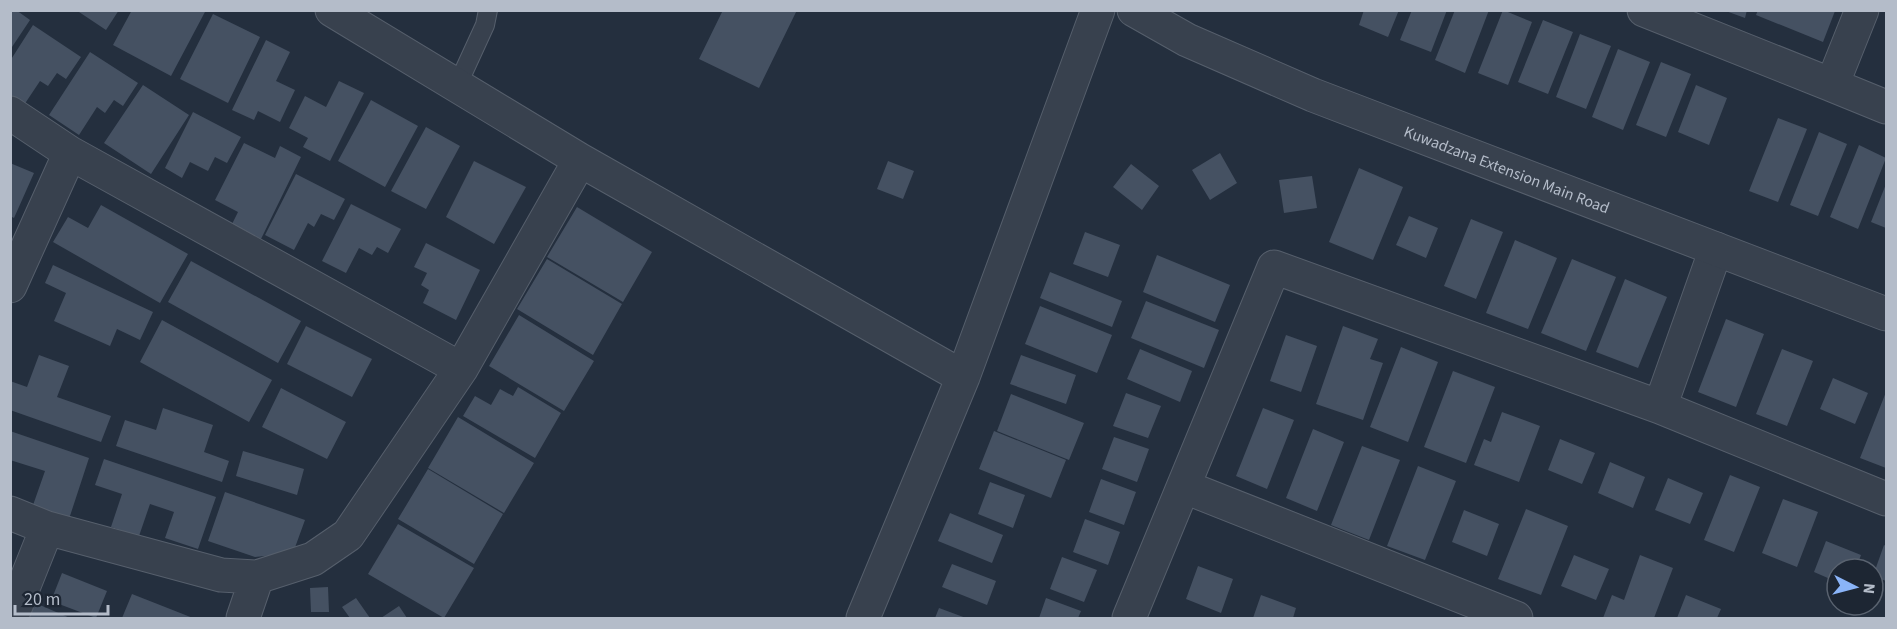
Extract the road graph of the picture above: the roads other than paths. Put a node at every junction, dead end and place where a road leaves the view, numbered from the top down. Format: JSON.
{"nodes":[{"id":1,"x":332,"y":10,"type":"edge"},
{"id":2,"x":488,"y":10,"type":"edge"},
{"id":3,"x":1098,"y":10,"type":"edge"},
{"id":4,"x":1134,"y":10,"type":"edge"},
{"id":5,"x":1644,"y":10,"type":"edge"},
{"id":6,"x":1862,"y":10,"type":"edge"},
{"id":7,"x":1832,"y":85,"type":"junction"},
{"id":8,"x":457,"y":86,"type":"junction"},
{"id":9,"x":1887,"y":106,"type":"edge"},
{"id":10,"x":10,"y":113,"type":"edge"},
{"id":11,"x":70,"y":153,"type":"junction"},
{"id":12,"x":580,"y":160,"type":"junction"},
{"id":13,"x":1716,"y":249,"type":"junction"},
{"id":14,"x":10,"y":286,"type":"edge"},
{"id":15,"x":1887,"y":314,"type":"edge"},
{"id":16,"x":461,"y":369,"type":"junction"},
{"id":17,"x":963,"y":377,"type":"junction"},
{"id":18,"x":1660,"y":407,"type":"junction"},
{"id":19,"x":1185,"y":487,"type":"junction"},
{"id":20,"x":1887,"y":499,"type":"edge"},
{"id":21,"x":10,"y":513,"type":"edge"},
{"id":22,"x":47,"y":528,"type":"junction"},
{"id":23,"x":257,"y":577,"type":"junction"},
{"id":24,"x":11,"y":618,"type":"edge"},
{"id":25,"x":243,"y":618,"type":"edge"},
{"id":26,"x":863,"y":618,"type":"edge"},
{"id":27,"x":1130,"y":618,"type":"edge"},
{"id":28,"x":1516,"y":618,"type":"edge"}],
"edges":[{"from":1,"to":8,"type":"street"},
{"from":2,"to":8,"type":"lane"},
{"from":3,"to":17,"type":"street"},
{"from":4,"to":13,"type":"street","name":"Kuwadzana Extension Main Road"},
{"from":5,"to":7,"type":"street"},
{"from":6,"to":7,"type":"street"},
{"from":7,"to":9,"type":"street"},
{"from":8,"to":12,"type":"street"},
{"from":10,"to":11,"type":"street"},
{"from":11,"to":14,"type":"street"},
{"from":11,"to":16,"type":"street"},
{"from":12,"to":16,"type":"street"},
{"from":12,"to":17,"type":"street"},
{"from":13,"to":15,"type":"street","name":"Kuwadzana Extension Main Road"},
{"from":13,"to":18,"type":"street"},
{"from":16,"to":23,"type":"street"},
{"from":17,"to":26,"type":"street"},
{"from":18,"to":19,"type":"street"},
{"from":18,"to":20,"type":"street"},
{"from":19,"to":27,"type":"street"},
{"from":19,"to":28,"type":"street"},
{"from":21,"to":22,"type":"street"},
{"from":22,"to":23,"type":"street"},
{"from":22,"to":24,"type":"street"},
{"from":23,"to":25,"type":"street"}]}
